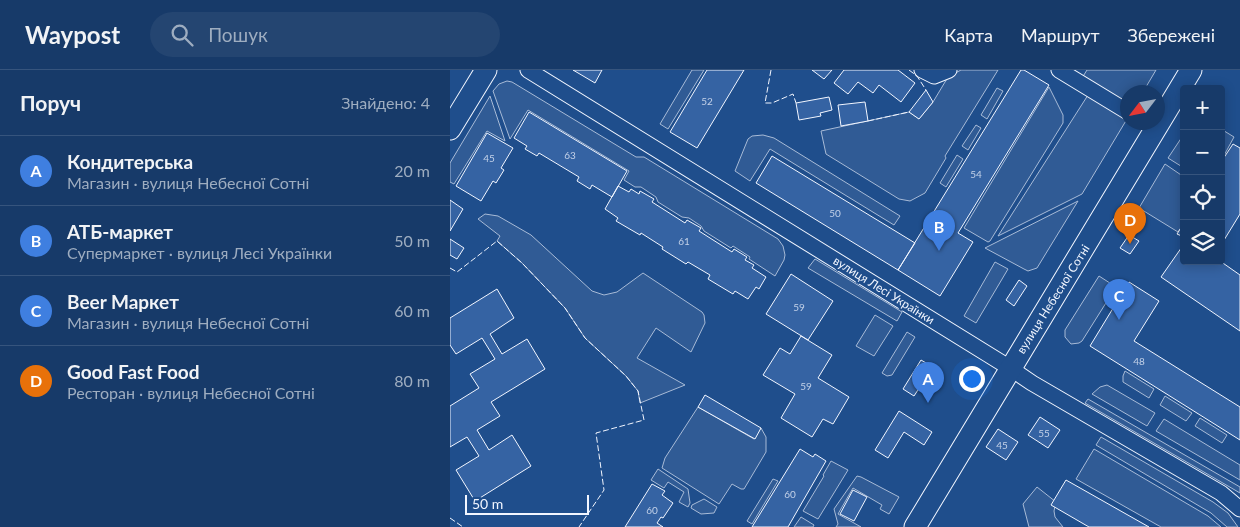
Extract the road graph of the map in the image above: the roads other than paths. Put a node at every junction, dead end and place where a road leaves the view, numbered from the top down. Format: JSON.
{"nodes":[{"id":1,"x":486,"y":70,"type":"edge"},
{"id":2,"x":528,"y":70,"type":"edge"},
{"id":3,"x":922,"y":70,"type":"edge"},
{"id":4,"x":949,"y":70,"type":"edge"},
{"id":5,"x":1059,"y":70,"type":"edge"},
{"id":6,"x":1191,"y":70,"type":"edge"},
{"id":7,"x":1165,"y":106,"type":"edge"},
{"id":8,"x":1120,"y":107,"type":"edge"},
{"id":9,"x":450,"y":128,"type":"edge"},
{"id":10,"x":1148,"y":130,"type":"edge"},
{"id":11,"x":1010,"y":368,"type":"junction"},
{"id":12,"x":1240,"y":509,"type":"edge"},
{"id":13,"x":914,"y":527,"type":"edge"}],
"edges":[{"from":1,"to":9,"type":"street"},
{"from":2,"to":11,"type":"street","name":"вулиця Лесі Українки"},
{"from":3,"to":4,"type":"street"},
{"from":5,"to":8,"type":"street"},
{"from":6,"to":7,"type":"street","name":"вулиця Небесної Сотні"},
{"from":10,"to":11,"type":"street","name":"вулиця Небесної Сотні"},
{"from":11,"to":12,"type":"street","name":"вулиця Лесі Українки"},
{"from":11,"to":13,"type":"street","name":"вулиця Небесної Сотні"}]}
